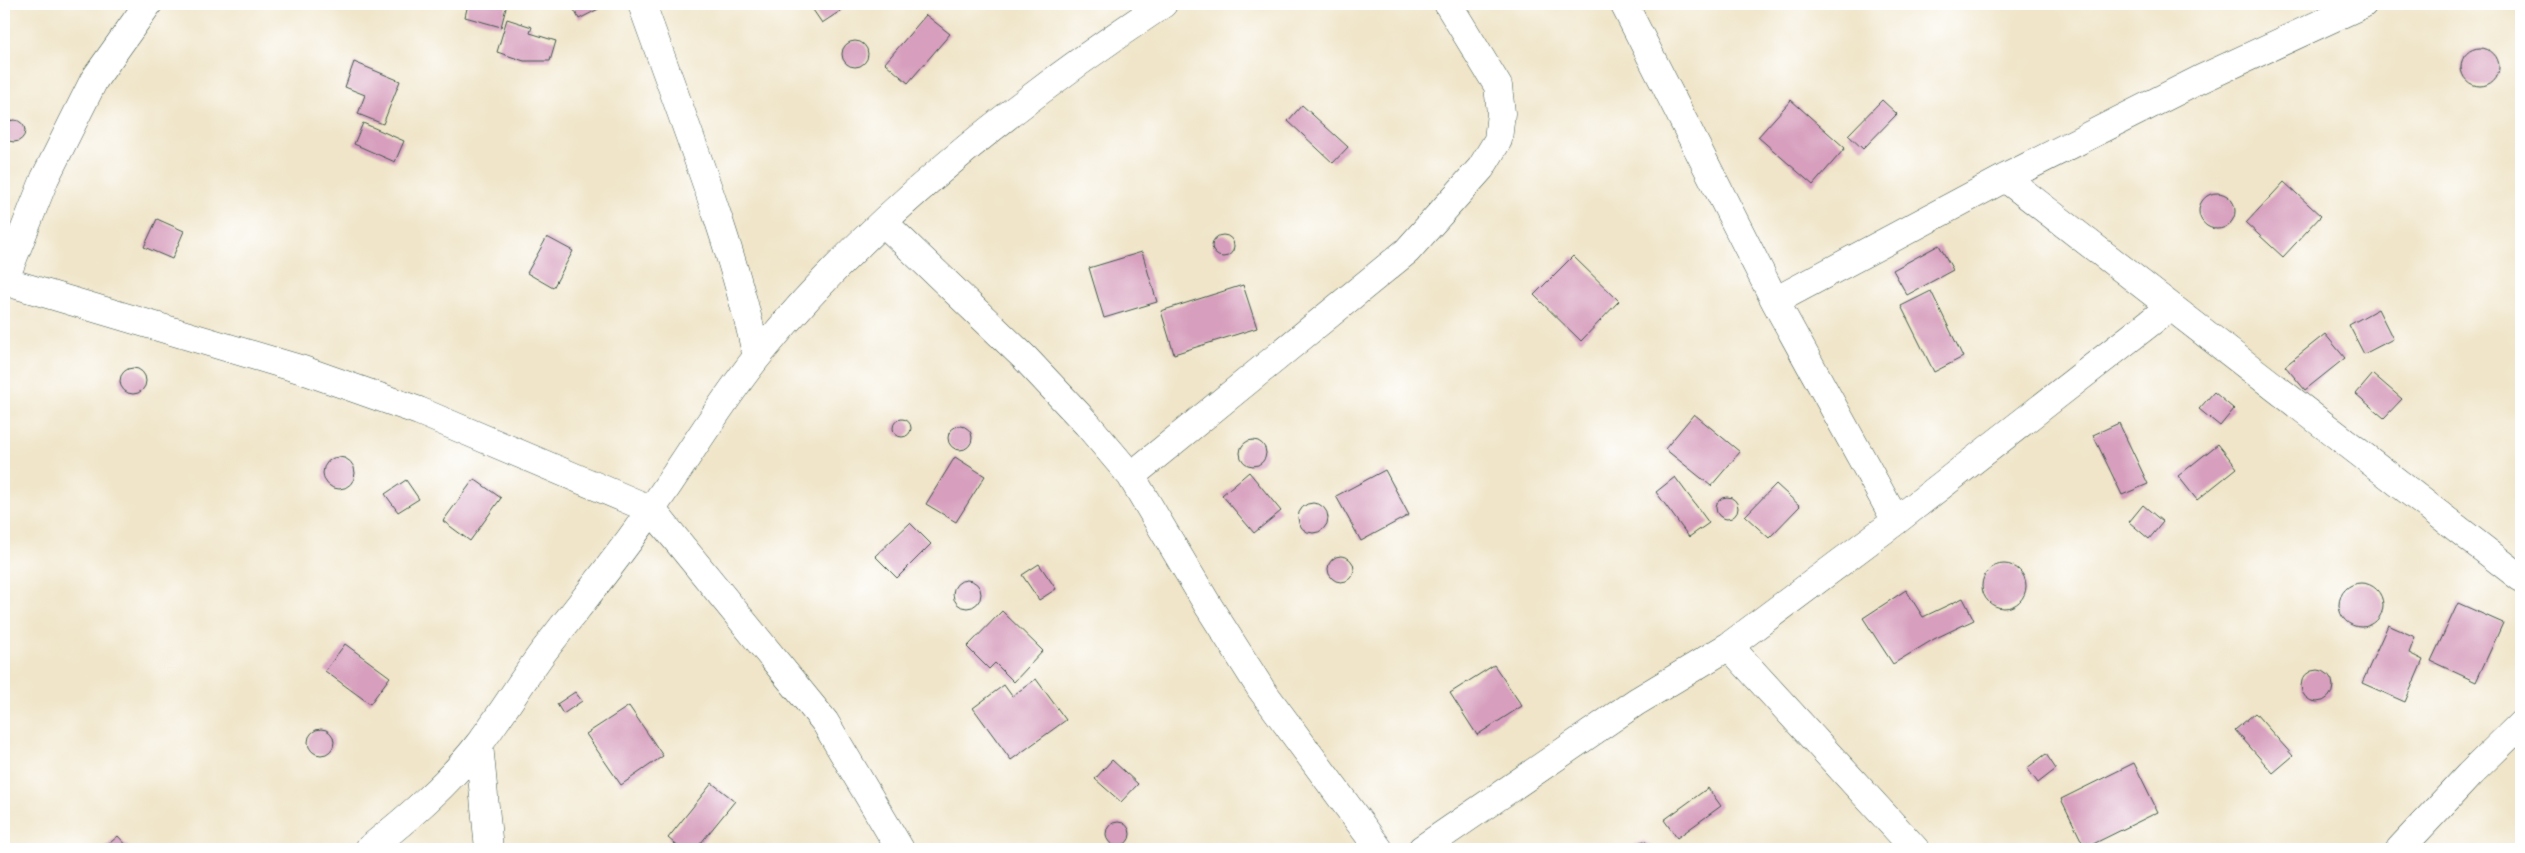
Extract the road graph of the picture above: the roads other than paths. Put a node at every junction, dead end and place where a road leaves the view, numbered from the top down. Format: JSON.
{"nodes":[{"id":1,"x":148,"y":4,"type":"edge"},
{"id":2,"x":642,"y":4,"type":"edge"},
{"id":3,"x":1163,"y":4,"type":"edge"},
{"id":4,"x":1448,"y":4,"type":"edge"},
{"id":5,"x":1624,"y":4,"type":"edge"},
{"id":6,"x":2363,"y":4,"type":"edge"},
{"id":7,"x":2005,"y":178,"type":"junction"},
{"id":8,"x":884,"y":222,"type":"junction"},
{"id":9,"x":4,"y":281,"type":"edge"},
{"id":10,"x":1775,"y":302,"type":"junction"},
{"id":11,"x":2170,"y":307,"type":"junction"},
{"id":12,"x":757,"y":357,"type":"junction"},
{"id":13,"x":1131,"y":476,"type":"junction"},
{"id":14,"x":652,"y":510,"type":"junction"},
{"id":15,"x":1896,"y":521,"type":"junction"},
{"id":16,"x":2521,"y":578,"type":"edge"},
{"id":17,"x":1729,"y":646,"type":"junction"},
{"id":18,"x":2521,"y":724,"type":"edge"},
{"id":19,"x":478,"y":744,"type":"junction"},
{"id":20,"x":369,"y":849,"type":"edge"},
{"id":21,"x":489,"y":849,"type":"edge"},
{"id":22,"x":900,"y":849,"type":"edge"},
{"id":23,"x":1379,"y":849,"type":"edge"},
{"id":24,"x":1422,"y":849,"type":"edge"},
{"id":25,"x":1915,"y":849,"type":"edge"},
{"id":26,"x":2400,"y":849,"type":"edge"}],
"edges":[{"from":1,"to":9,"type":"street"},
{"from":2,"to":12,"type":"street"},
{"from":3,"to":8,"type":"street"},
{"from":4,"to":13,"type":"street"},
{"from":5,"to":10,"type":"street"},
{"from":6,"to":7,"type":"street"},
{"from":7,"to":10,"type":"street"},
{"from":7,"to":11,"type":"street"},
{"from":8,"to":12,"type":"street"},
{"from":8,"to":13,"type":"street"},
{"from":9,"to":14,"type":"street"},
{"from":10,"to":15,"type":"street"},
{"from":11,"to":15,"type":"street"},
{"from":11,"to":16,"type":"street"},
{"from":12,"to":14,"type":"street"},
{"from":13,"to":23,"type":"street"},
{"from":14,"to":19,"type":"street"},
{"from":14,"to":22,"type":"street"},
{"from":15,"to":17,"type":"street"},
{"from":17,"to":24,"type":"street"},
{"from":17,"to":25,"type":"street"},
{"from":18,"to":26,"type":"street"},
{"from":19,"to":20,"type":"street"},
{"from":19,"to":21,"type":"street"}]}
